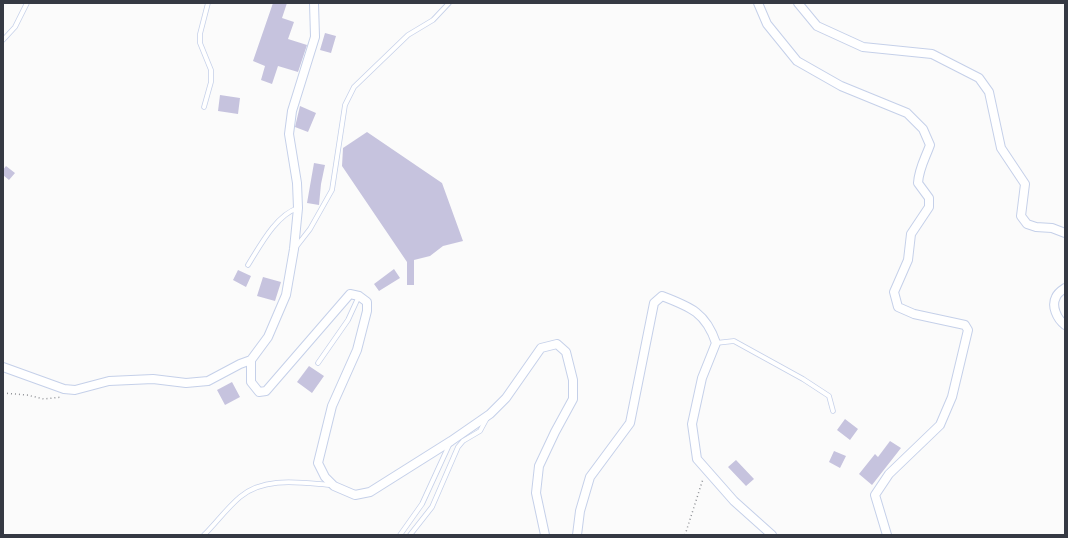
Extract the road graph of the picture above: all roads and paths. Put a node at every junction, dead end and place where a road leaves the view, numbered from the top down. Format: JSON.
{"nodes":[{"id":1,"x":28,"y":3,"type":"edge"},
{"id":2,"x":208,"y":3,"type":"edge"},
{"id":3,"x":314,"y":3,"type":"edge"},
{"id":4,"x":449,"y":3,"type":"edge"},
{"id":5,"x":758,"y":3,"type":"edge"},
{"id":6,"x":798,"y":3,"type":"edge"},
{"id":7,"x":3,"y":40,"type":"edge"},
{"id":8,"x":204,"y":107,"type":"dead end"},
{"id":9,"x":298,"y":208,"type":"junction"},
{"id":10,"x":1065,"y":233,"type":"edge"},
{"id":11,"x":294,"y":249,"type":"junction"},
{"id":12,"x":248,"y":265,"type":"dead end"},
{"id":13,"x":1065,"y":288,"type":"edge"},
{"id":14,"x":359,"y":296,"type":"junction"},
{"id":15,"x":1065,"y":325,"type":"edge"},
{"id":16,"x":716,"y":343,"type":"junction"},
{"id":17,"x":251,"y":360,"type":"junction"},
{"id":18,"x":318,"y":363,"type":"dead end"},
{"id":19,"x":3,"y":367,"type":"edge"},
{"id":20,"x":75,"y":390,"type":"junction"},
{"id":21,"x":3,"y":393,"type":"edge"},
{"id":22,"x":833,"y":411,"type":"dead end"},
{"id":23,"x":490,"y":414,"type":"junction"},
{"id":24,"x":451,"y":441,"type":"junction"},
{"id":25,"x":706,"y":470,"type":"junction"},
{"id":26,"x":334,"y":486,"type":"junction"},
{"id":27,"x":204,"y":535,"type":"edge"},
{"id":28,"x":400,"y":535,"type":"edge"},
{"id":29,"x":410,"y":535,"type":"edge"},
{"id":30,"x":545,"y":535,"type":"edge"},
{"id":31,"x":577,"y":535,"type":"edge"},
{"id":32,"x":685,"y":535,"type":"edge"},
{"id":33,"x":772,"y":535,"type":"edge"},
{"id":34,"x":887,"y":535,"type":"edge"}],
"edges":[{"from":1,"to":7,"type":"lane"},
{"from":2,"to":8,"type":"lane"},
{"from":3,"to":9,"type":"street"},
{"from":4,"to":11,"type":"lane"},
{"from":5,"to":34,"type":"street"},
{"from":6,"to":10,"type":"street"},
{"from":9,"to":11,"type":"street"},
{"from":9,"to":12,"type":"lane"},
{"from":11,"to":17,"type":"street"},
{"from":13,"to":15,"type":"street"},
{"from":14,"to":17,"type":"street"},
{"from":14,"to":18,"type":"lane"},
{"from":14,"to":26,"type":"street"},
{"from":16,"to":22,"type":"lane"},
{"from":16,"to":25,"type":"street"},
{"from":16,"to":31,"type":"street"},
{"from":17,"to":20,"type":"street"},
{"from":19,"to":20,"type":"street"},
{"from":20,"to":21,"type":"path"},
{"from":23,"to":24,"type":"street"},
{"from":23,"to":29,"type":"lane"},
{"from":23,"to":30,"type":"street"},
{"from":24,"to":26,"type":"street"},
{"from":24,"to":28,"type":"lane"},
{"from":25,"to":32,"type":"path"},
{"from":25,"to":33,"type":"street"},
{"from":26,"to":27,"type":"lane"}]}
